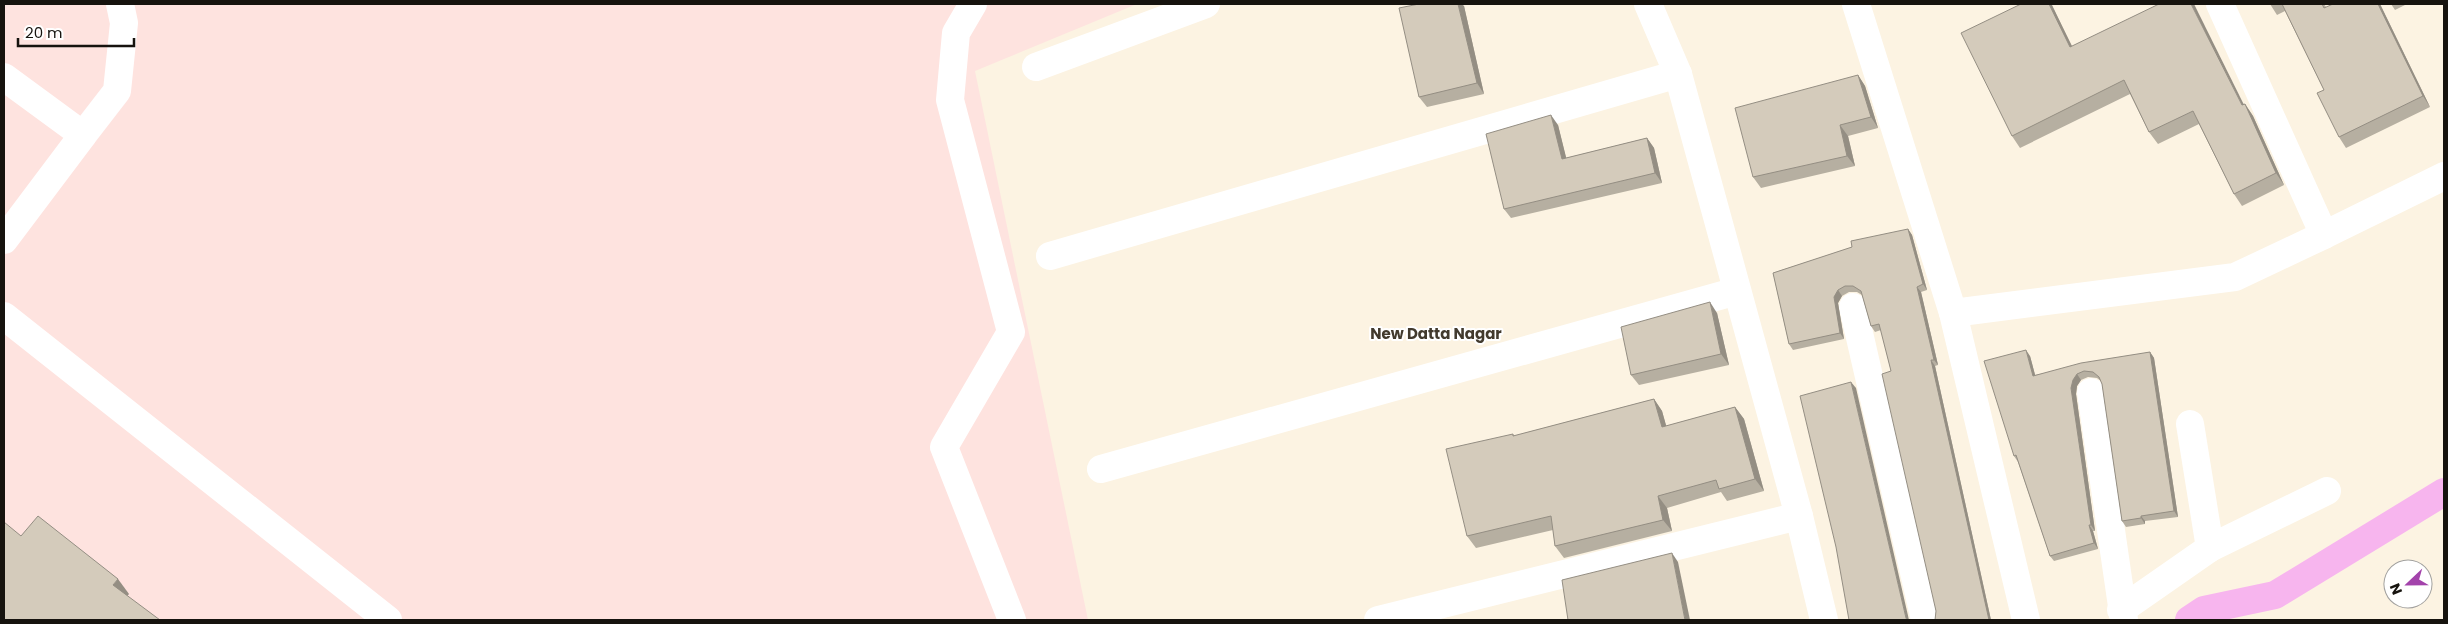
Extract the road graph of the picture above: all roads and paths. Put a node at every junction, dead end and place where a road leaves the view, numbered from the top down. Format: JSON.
{"nodes":[{"id":1,"x":120,"y":4,"type":"edge"},
{"id":2,"x":973,"y":4,"type":"edge"},
{"id":3,"x":1206,"y":4,"type":"edge"},
{"id":4,"x":1648,"y":4,"type":"edge"},
{"id":5,"x":1856,"y":4,"type":"edge"},
{"id":6,"x":2220,"y":4,"type":"edge"},
{"id":7,"x":1036,"y":67,"type":"dead end"},
{"id":8,"x":1678,"y":74,"type":"junction"},
{"id":9,"x":4,"y":77,"type":"edge"},
{"id":10,"x":83,"y":135,"type":"junction"},
{"id":11,"x":2444,"y":176,"type":"edge"},
{"id":12,"x":2324,"y":236,"type":"junction"},
{"id":13,"x":4,"y":240,"type":"edge"},
{"id":14,"x":1050,"y":256,"type":"dead end"},
{"id":15,"x":1737,"y":291,"type":"junction"},
{"id":16,"x":1853,"y":307,"type":"dead end"},
{"id":17,"x":1953,"y":313,"type":"junction"},
{"id":18,"x":4,"y":316,"type":"edge"},
{"id":19,"x":2091,"y":392,"type":"dead end"},
{"id":20,"x":2190,"y":424,"type":"dead end"},
{"id":21,"x":1101,"y":469,"type":"dead end"},
{"id":22,"x":2327,"y":490,"type":"dead end"},
{"id":23,"x":2444,"y":492,"type":"edge"},
{"id":24,"x":1799,"y":516,"type":"junction"},
{"id":25,"x":2210,"y":548,"type":"junction"},
{"id":26,"x":2275,"y":595,"type":"junction"},
{"id":27,"x":2122,"y":615,"type":"edge"},
{"id":28,"x":388,"y":620,"type":"edge"},
{"id":29,"x":1012,"y":620,"type":"edge"},
{"id":30,"x":1378,"y":620,"type":"edge"},
{"id":31,"x":1824,"y":620,"type":"edge"},
{"id":32,"x":1925,"y":620,"type":"edge"},
{"id":33,"x":2026,"y":620,"type":"edge"},
{"id":34,"x":2189,"y":620,"type":"edge"},
{"id":35,"x":2255,"y":620,"type":"edge"}],
"edges":[{"from":1,"to":10,"type":"street"},
{"from":2,"to":29,"type":"street"},
{"from":3,"to":7,"type":"street"},
{"from":4,"to":8,"type":"street"},
{"from":5,"to":17,"type":"street"},
{"from":6,"to":12,"type":"street"},
{"from":8,"to":14,"type":"street"},
{"from":8,"to":15,"type":"street"},
{"from":9,"to":10,"type":"street"},
{"from":10,"to":13,"type":"street"},
{"from":11,"to":12,"type":"street"},
{"from":12,"to":17,"type":"street"},
{"from":15,"to":21,"type":"street"},
{"from":15,"to":24,"type":"street"},
{"from":16,"to":32,"type":"street"},
{"from":17,"to":33,"type":"street"},
{"from":18,"to":28,"type":"street"},
{"from":19,"to":27,"type":"street"},
{"from":20,"to":25,"type":"street"},
{"from":22,"to":25,"type":"street"},
{"from":23,"to":26,"type":"main road"},
{"from":24,"to":30,"type":"street"},
{"from":24,"to":31,"type":"street"},
{"from":25,"to":27,"type":"street"},
{"from":26,"to":34,"type":"main road"},
{"from":26,"to":35,"type":"main road"}]}
